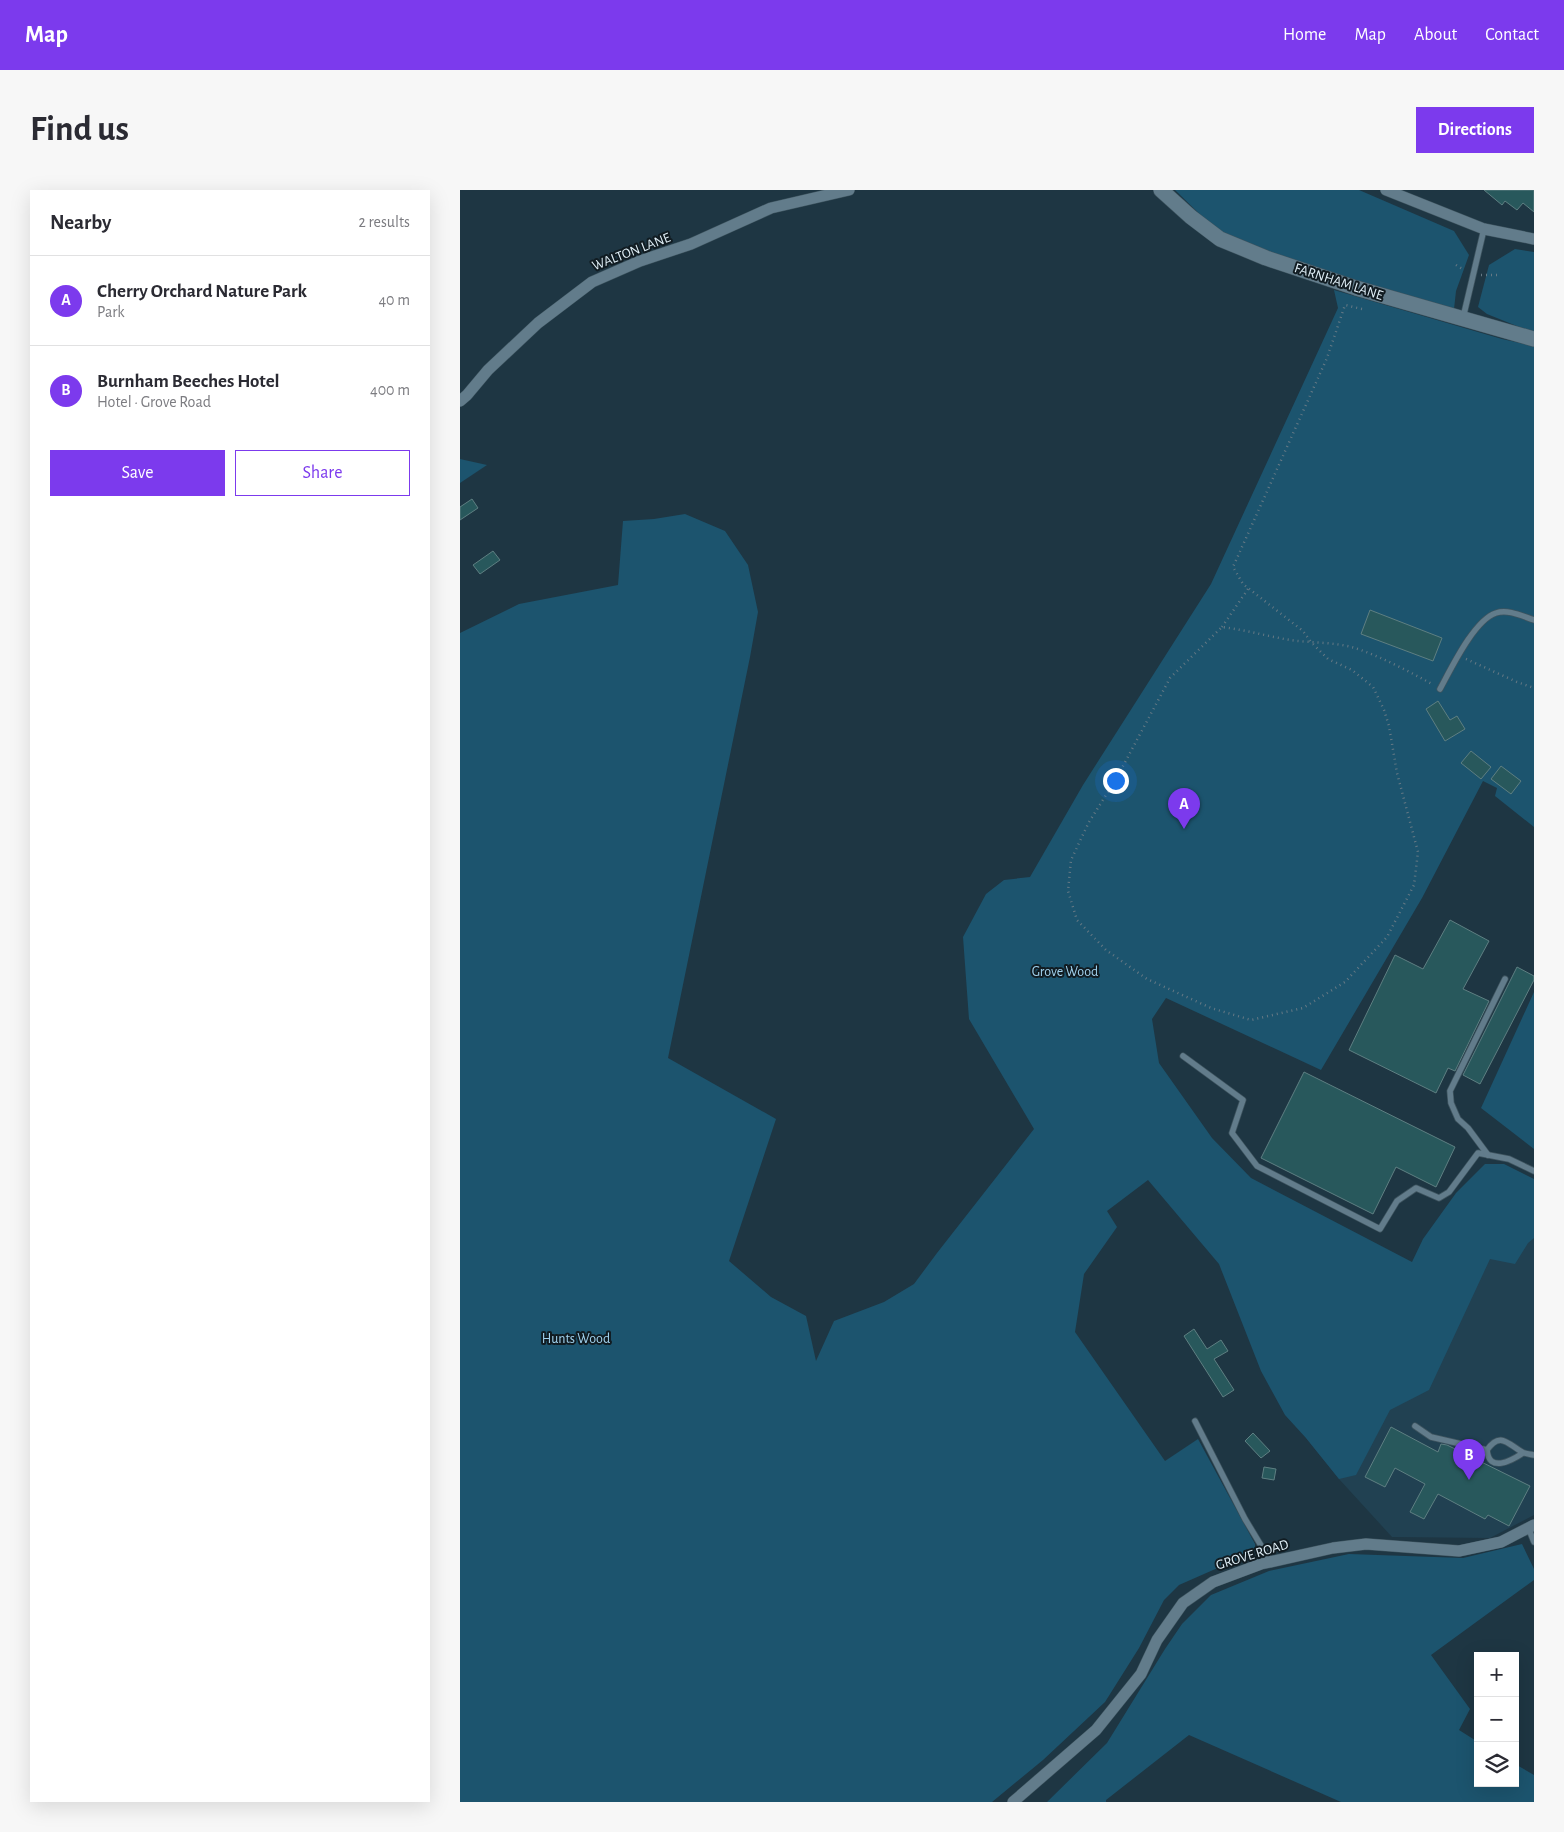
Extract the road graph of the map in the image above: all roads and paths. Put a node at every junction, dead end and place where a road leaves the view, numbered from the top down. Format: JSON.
{"nodes":[{"id":1,"x":849,"y":190,"type":"edge"},
{"id":2,"x":1161,"y":190,"type":"edge"},
{"id":3,"x":1386,"y":190,"type":"edge"},
{"id":4,"x":1484,"y":229,"type":"junction"},
{"id":5,"x":1534,"y":239,"type":"edge"},
{"id":6,"x":1362,"y":309,"type":"dead end"},
{"id":7,"x":1463,"y":318,"type":"junction"},
{"id":8,"x":1534,"y":338,"type":"edge"},
{"id":9,"x":460,"y":401,"type":"edge"},
{"id":10,"x":1248,"y":588,"type":"junction"},
{"id":11,"x":1534,"y":620,"type":"edge"},
{"id":12,"x":1222,"y":627,"type":"junction"},
{"id":13,"x":1311,"y":642,"type":"junction"},
{"id":14,"x":1458,"y":656,"type":"junction"},
{"id":15,"x":1534,"y":688,"type":"edge"},
{"id":16,"x":1440,"y":689,"type":"joint"},
{"id":17,"x":1505,"y":979,"type":"dead end"},
{"id":18,"x":1183,"y":1056,"type":"dead end"},
{"id":19,"x":1488,"y":1155,"type":"junction"},
{"id":20,"x":1534,"y":1171,"type":"edge"},
{"id":21,"x":1195,"y":1421,"type":"dead end"},
{"id":22,"x":1415,"y":1426,"type":"dead end"},
{"id":23,"x":1487,"y":1450,"type":"junction"},
{"id":24,"x":1523,"y":1453,"type":"junction"},
{"id":25,"x":1534,"y":1455,"type":"edge"},
{"id":26,"x":1531,"y":1526,"type":"edge"},
{"id":27,"x":1534,"y":1542,"type":"edge"},
{"id":28,"x":1271,"y":1562,"type":"junction"},
{"id":29,"x":1013,"y":1802,"type":"edge"}],
"edges":[{"from":1,"to":9,"type":"street","name":"WALTON LANE"},
{"from":2,"to":7,"type":"street","name":"FARNHAM LANE"},
{"from":3,"to":4,"type":"street"},
{"from":4,"to":5,"type":"street"},
{"from":4,"to":7,"type":"lane"},
{"from":6,"to":10,"type":"path"},
{"from":7,"to":8,"type":"street","name":"FARNHAM LANE"},
{"from":10,"to":12,"type":"path"},
{"from":10,"to":13,"type":"path"},
{"from":11,"to":14,"type":"lane"},
{"from":12,"to":13,"type":"path"},
{"from":12,"to":13,"type":"path"},
{"from":13,"to":16,"type":"path"},
{"from":14,"to":15,"type":"path"},
{"from":14,"to":16,"type":"lane"},
{"from":17,"to":19,"type":"lane"},
{"from":18,"to":19,"type":"lane"},
{"from":19,"to":20,"type":"lane"},
{"from":21,"to":28,"type":"lane"},
{"from":22,"to":23,"type":"lane"},
{"from":23,"to":24,"type":"lane"},
{"from":23,"to":24,"type":"lane"},
{"from":24,"to":25,"type":"lane"},
{"from":26,"to":27,"type":"lane"},
{"from":26,"to":28,"type":"street","name":"GROVE ROAD"},
{"from":28,"to":29,"type":"street","name":"GROVE ROAD"}]}
